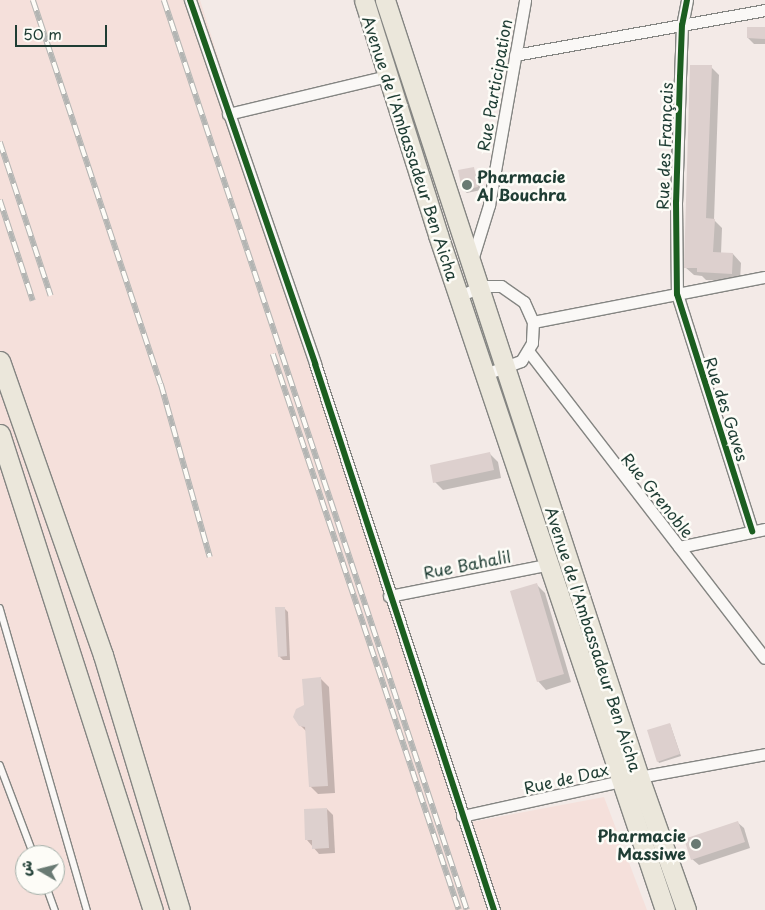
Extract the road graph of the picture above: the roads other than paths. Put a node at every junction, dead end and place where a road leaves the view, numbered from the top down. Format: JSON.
{"nodes":[{"id":1,"x":190,"y":0,"type":"edge"},
{"id":2,"x":364,"y":0,"type":"edge"},
{"id":3,"x":385,"y":0,"type":"edge"},
{"id":4,"x":525,"y":0,"type":"edge"},
{"id":5,"x":687,"y":0,"type":"edge"},
{"id":6,"x":765,"y":10,"type":"edge"},
{"id":7,"x":682,"y":25,"type":"junction"},
{"id":8,"x":515,"y":55,"type":"junction"},
{"id":9,"x":387,"y":76,"type":"junction"},
{"id":10,"x":228,"y":114,"type":"junction"},
{"id":11,"x":471,"y":262,"type":"junction"},
{"id":12,"x":765,"y":277,"type":"edge"},
{"id":13,"x":480,"y":286,"type":"junction"},
{"id":14,"x":677,"y":294,"type":"junction"},
{"id":15,"x":459,"y":296,"type":"junction"},
{"id":16,"x":533,"y":322,"type":"junction"},
{"id":17,"x":529,"y":352,"type":"junction"},
{"id":18,"x":0,"y":361,"type":"edge"},
{"id":19,"x":506,"y":367,"type":"junction"},
{"id":20,"x":485,"y":374,"type":"junction"},
{"id":21,"x":0,"y":434,"type":"edge"},
{"id":22,"x":765,"y":529,"type":"edge"},
{"id":23,"x":752,"y":531,"type":"junction"},
{"id":24,"x":679,"y":547,"type":"junction"},
{"id":25,"x":551,"y":564,"type":"junction"},
{"id":26,"x":389,"y":596,"type":"junction"},
{"id":27,"x":0,"y":608,"type":"edge"},
{"id":28,"x":765,"y":658,"type":"edge"},
{"id":29,"x":765,"y":754,"type":"edge"},
{"id":30,"x":0,"y":765,"type":"edge"},
{"id":31,"x":639,"y":777,"type":"junction"},
{"id":32,"x":620,"y":782,"type":"junction"},
{"id":33,"x":462,"y":816,"type":"junction"},
{"id":34,"x":30,"y":845,"type":"edge"},
{"id":35,"x":50,"y":895,"type":"edge"},
{"id":36,"x":55,"y":910,"type":"edge"},
{"id":37,"x":87,"y":910,"type":"edge"},
{"id":38,"x":153,"y":910,"type":"edge"},
{"id":39,"x":180,"y":910,"type":"edge"},
{"id":40,"x":494,"y":910,"type":"edge"},
{"id":41,"x":665,"y":910,"type":"edge"},
{"id":42,"x":686,"y":910,"type":"edge"}],
"edges":[{"from":1,"to":10,"type":"street"},
{"from":2,"to":9,"type":"main road","name":"Avenue de l'Ambassadeur Ben Aicha"},
{"from":3,"to":11,"type":"main road","name":"Avenue de l'Ambassadeur Ben Aicha"},
{"from":4,"to":8,"type":"street","name":"Rue Participation"},
{"from":5,"to":7,"type":"street","name":"Rue des Français"},
{"from":6,"to":7,"type":"street"},
{"from":7,"to":8,"type":"street"},
{"from":7,"to":14,"type":"street","name":"Rue des Français"},
{"from":8,"to":11,"type":"street","name":"Rue Participation"},
{"from":9,"to":10,"type":"street"},
{"from":9,"to":15,"type":"main road","name":"Avenue de l'Ambassadeur Ben Aicha"},
{"from":10,"to":26,"type":"street"},
{"from":11,"to":13,"type":"main road","name":"Avenue de l'Ambassadeur Ben Aicha"},
{"from":12,"to":14,"type":"street"},
{"from":13,"to":15,"type":"street","name":"Avenue de l'Ambassadeur Ben Aicha"},
{"from":13,"to":16,"type":"street","name":"Avenue de l'Ambassadeur Ben Aicha"},
{"from":13,"to":19,"type":"main road","name":"Avenue de l'Ambassadeur Ben Aicha"},
{"from":14,"to":16,"type":"street"},
{"from":14,"to":23,"type":"street","name":"Rue des Gaves"},
{"from":15,"to":20,"type":"main road","name":"Avenue de l'Ambassadeur Ben Aicha"},
{"from":16,"to":17,"type":"street"},
{"from":17,"to":19,"type":"street"},
{"from":17,"to":24,"type":"street","name":"Rue Grenoble"},
{"from":18,"to":39,"type":"main road"},
{"from":19,"to":20,"type":"street"},
{"from":19,"to":31,"type":"main road","name":"Avenue de l'Ambassadeur Ben Aicha"},
{"from":20,"to":25,"type":"main road","name":"Avenue de l'Ambassadeur Ben Aicha"},
{"from":21,"to":38,"type":"main road"},
{"from":22,"to":23,"type":"street"},
{"from":23,"to":24,"type":"street"},
{"from":24,"to":28,"type":"street","name":"Rue Grenoble"},
{"from":25,"to":26,"type":"street","name":"Rue Bahalil"},
{"from":25,"to":32,"type":"main road","name":"Avenue de l'Ambassadeur Ben Aicha"},
{"from":26,"to":33,"type":"street"},
{"from":27,"to":37,"type":"lane"},
{"from":29,"to":31,"type":"street","name":"Rue de Dax"},
{"from":30,"to":34,"type":"lane"},
{"from":31,"to":32,"type":"street","name":"Rue de Dax"},
{"from":31,"to":42,"type":"main road","name":"Avenue de l'Ambassadeur Ben Aicha"},
{"from":32,"to":33,"type":"street","name":"Rue de Dax"},
{"from":32,"to":41,"type":"main road","name":"Avenue de l'Ambassadeur Ben Aicha"},
{"from":33,"to":40,"type":"street"},
{"from":35,"to":36,"type":"lane"}]}
